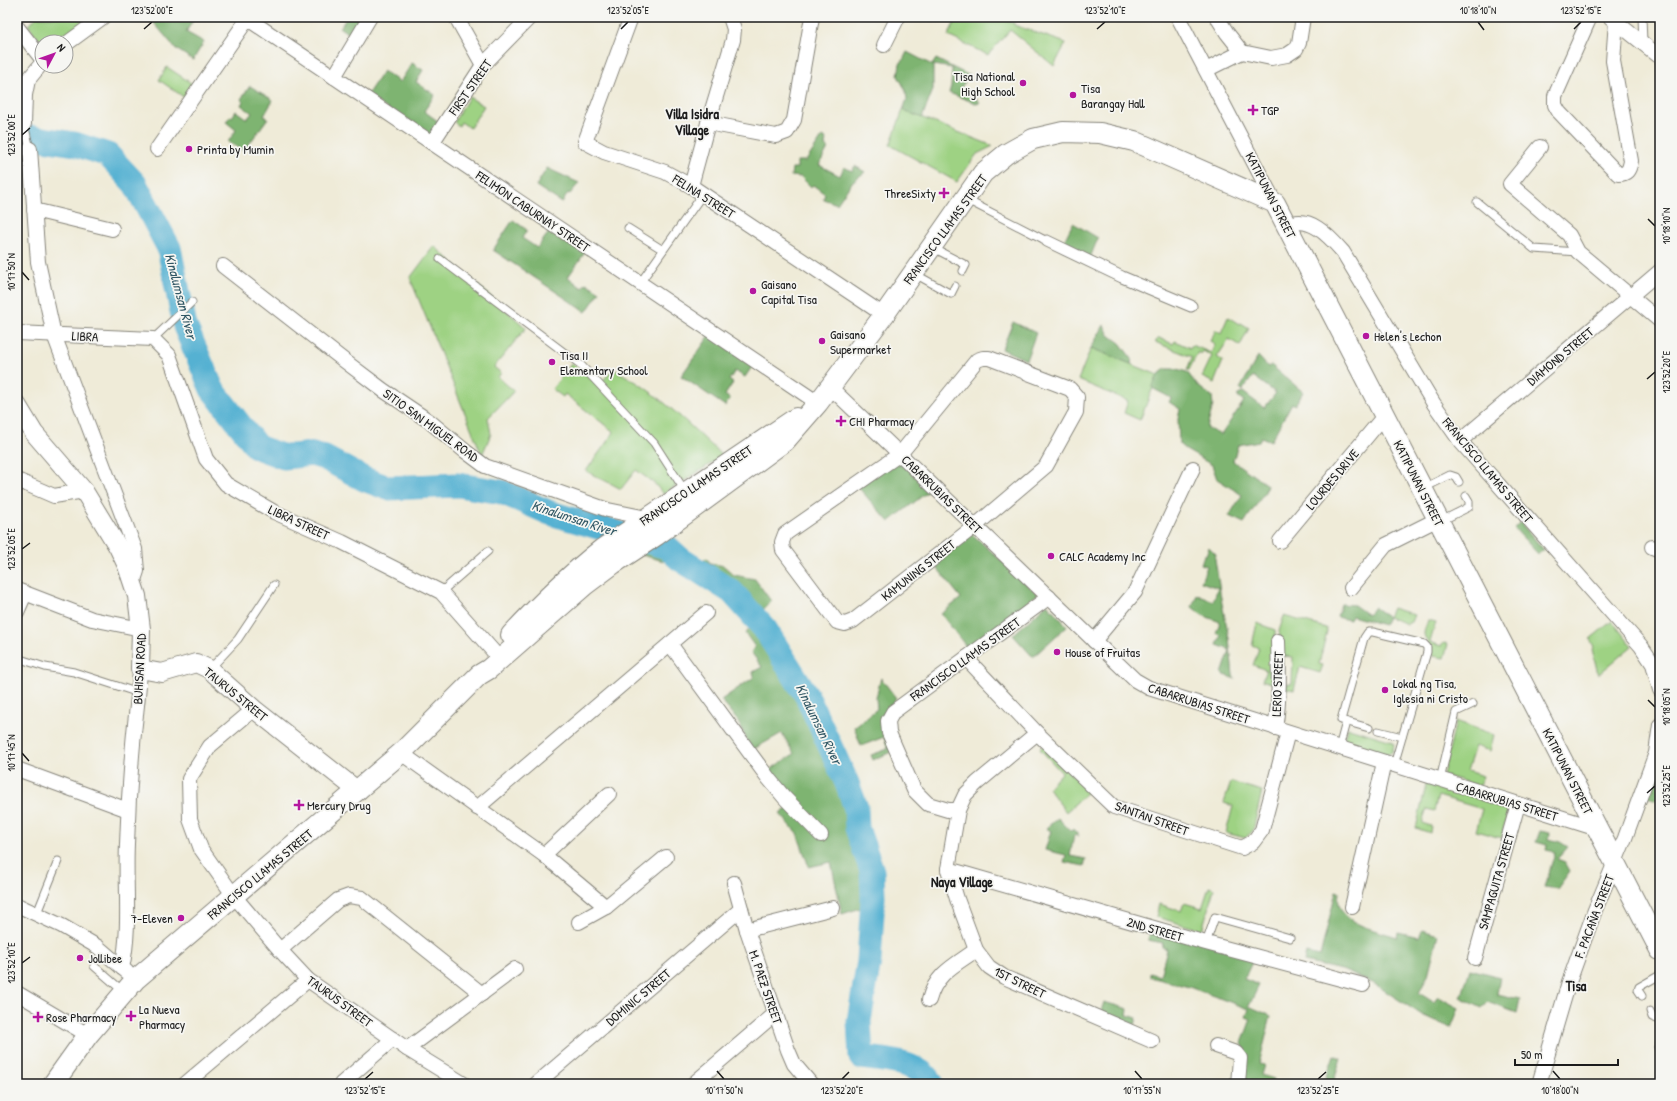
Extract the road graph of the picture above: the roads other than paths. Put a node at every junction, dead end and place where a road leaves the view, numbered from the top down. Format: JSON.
{"nodes":[{"id":1,"x":102,"y":17,"type":"edge"},
{"id":2,"x":370,"y":17,"type":"edge"},
{"id":3,"x":456,"y":17,"type":"edge"},
{"id":4,"x":530,"y":17,"type":"edge"},
{"id":5,"x":630,"y":17,"type":"edge"},
{"id":6,"x":730,"y":17,"type":"edge"},
{"id":7,"x":812,"y":17,"type":"edge"},
{"id":8,"x":898,"y":17,"type":"edge"},
{"id":9,"x":1178,"y":17,"type":"edge"},
{"id":10,"x":1217,"y":17,"type":"edge"},
{"id":11,"x":1303,"y":17,"type":"edge"},
{"id":12,"x":1590,"y":17,"type":"edge"},
{"id":13,"x":1642,"y":17,"type":"edge"},
{"id":14,"x":248,"y":18,"type":"edge"},
{"id":15,"x":1613,"y":19,"type":"edge"},
{"id":16,"x":17,"y":27,"type":"edge"},
{"id":17,"x":74,"y":38,"type":"edge"},
{"id":18,"x":1643,"y":42,"type":"junction"},
{"id":19,"x":884,"y":46,"type":"dead end"},
{"id":20,"x":34,"y":49,"type":"edge"},
{"id":21,"x":1242,"y":52,"type":"junction"},
{"id":22,"x":1660,"y":57,"type":"edge"},
{"id":23,"x":483,"y":65,"type":"junction"},
{"id":24,"x":1206,"y":70,"type":"junction"},
{"id":25,"x":34,"y":73,"type":"edge"},
{"id":26,"x":334,"y":77,"type":"junction"},
{"id":27,"x":24,"y":124,"type":"joint"},
{"id":28,"x":708,"y":124,"type":"junction"},
{"id":29,"x":432,"y":143,"type":"junction"},
{"id":30,"x":1540,"y":147,"type":"dead end"},
{"id":31,"x":30,"y":149,"type":"joint"},
{"id":32,"x":158,"y":149,"type":"dead end"},
{"id":33,"x":691,"y":186,"type":"junction"},
{"id":34,"x":703,"y":194,"type":"junction"},
{"id":35,"x":965,"y":198,"type":"junction"},
{"id":36,"x":1477,"y":202,"type":"dead end"},
{"id":37,"x":1275,"y":203,"type":"junction"},
{"id":38,"x":34,"y":210,"type":"junction"},
{"id":39,"x":1287,"y":226,"type":"junction"},
{"id":40,"x":628,"y":228,"type":"dead end"},
{"id":41,"x":112,"y":229,"type":"dead end"},
{"id":42,"x":1047,"y":241,"type":"joint"},
{"id":43,"x":931,"y":246,"type":"junction"},
{"id":44,"x":663,"y":250,"type":"junction"},
{"id":45,"x":1578,"y":252,"type":"junction"},
{"id":46,"x":440,"y":259,"type":"dead end"},
{"id":47,"x":223,"y":266,"type":"dead end"},
{"id":48,"x":963,"y":271,"type":"dead end"},
{"id":49,"x":1660,"y":271,"type":"edge"},
{"id":50,"x":913,"y":273,"type":"junction"},
{"id":51,"x":640,"y":283,"type":"junction"},
{"id":52,"x":955,"y":286,"type":"dead end"},
{"id":53,"x":1631,"y":296,"type":"junction"},
{"id":54,"x":192,"y":302,"type":"dead end"},
{"id":55,"x":1191,"y":306,"type":"dead end"},
{"id":56,"x":884,"y":315,"type":"junction"},
{"id":57,"x":1660,"y":321,"type":"edge"},
{"id":58,"x":17,"y":333,"type":"edge"},
{"id":59,"x":54,"y":335,"type":"junction"},
{"id":60,"x":153,"y":339,"type":"junction"},
{"id":61,"x":830,"y":387,"type":"junction"},
{"id":62,"x":818,"y":403,"type":"junction"},
{"id":63,"x":17,"y":405,"type":"edge"},
{"id":64,"x":1384,"y":416,"type":"junction"},
{"id":65,"x":1460,"y":441,"type":"junction"},
{"id":66,"x":900,"y":454,"type":"junction"},
{"id":67,"x":1193,"y":468,"type":"dead end"},
{"id":68,"x":17,"y":480,"type":"edge"},
{"id":69,"x":1459,"y":482,"type":"dead end"},
{"id":70,"x":1422,"y":488,"type":"junction"},
{"id":71,"x":84,"y":491,"type":"junction"},
{"id":72,"x":686,"y":492,"type":"junction"},
{"id":73,"x":1466,"y":496,"type":"dead end"},
{"id":74,"x":644,"y":520,"type":"junction"},
{"id":75,"x":1439,"y":521,"type":"junction"},
{"id":76,"x":974,"y":526,"type":"junction"},
{"id":77,"x":1280,"y":541,"type":"dead end"},
{"id":78,"x":488,"y":551,"type":"dead end"},
{"id":79,"x":608,"y":556,"type":"junction"},
{"id":80,"x":133,"y":583,"type":"junction"},
{"id":81,"x":274,"y":585,"type":"dead end"},
{"id":82,"x":1351,"y":588,"type":"dead end"},
{"id":83,"x":21,"y":592,"type":"edge"},
{"id":84,"x":440,"y":592,"type":"junction"},
{"id":85,"x":1049,"y":597,"type":"junction"},
{"id":86,"x":17,"y":612,"type":"edge"},
{"id":87,"x":706,"y":613,"type":"dead end"},
{"id":88,"x":141,"y":629,"type":"junction"},
{"id":89,"x":1094,"y":640,"type":"junction"},
{"id":90,"x":1278,"y":641,"type":"dead end"},
{"id":91,"x":670,"y":644,"type":"junction"},
{"id":92,"x":497,"y":656,"type":"junction"},
{"id":93,"x":17,"y":658,"type":"edge"},
{"id":94,"x":966,"y":658,"type":"junction"},
{"id":95,"x":140,"y":669,"type":"junction"},
{"id":96,"x":210,"y":669,"type":"junction"},
{"id":97,"x":1660,"y":690,"type":"edge"},
{"id":98,"x":139,"y":693,"type":"junction"},
{"id":99,"x":1472,"y":704,"type":"dead end"},
{"id":100,"x":254,"y":708,"type":"junction"},
{"id":101,"x":1346,"y":722,"type":"junction"},
{"id":102,"x":1660,"y":725,"type":"edge"},
{"id":103,"x":1369,"y":728,"type":"dead end"},
{"id":104,"x":1282,"y":730,"type":"junction"},
{"id":105,"x":1378,"y":731,"type":"dead end"},
{"id":106,"x":1037,"y":733,"type":"junction"},
{"id":107,"x":1402,"y":737,"type":"junction"},
{"id":108,"x":1339,"y":748,"type":"junction"},
{"id":109,"x":1658,"y":750,"type":"edge"},
{"id":110,"x":401,"y":753,"type":"junction"},
{"id":111,"x":1389,"y":764,"type":"junction"},
{"id":112,"x":17,"y":769,"type":"edge"},
{"id":113,"x":1440,"y":780,"type":"junction"},
{"id":114,"x":358,"y":791,"type":"junction"},
{"id":115,"x":609,"y":794,"type":"dead end"},
{"id":116,"x":1518,"y":804,"type":"junction"},
{"id":117,"x":478,"y":808,"type":"junction"},
{"id":118,"x":128,"y":810,"type":"junction"},
{"id":119,"x":958,"y":810,"type":"junction"},
{"id":120,"x":1598,"y":829,"type":"junction"},
{"id":121,"x":821,"y":835,"type":"dead end"},
{"id":122,"x":544,"y":855,"type":"junction"},
{"id":123,"x":666,"y":857,"type":"dead end"},
{"id":124,"x":58,"y":861,"type":"dead end"},
{"id":125,"x":1615,"y":863,"type":"junction"},
{"id":126,"x":948,"y":869,"type":"junction"},
{"id":127,"x":734,"y":883,"type":"dead end"},
{"id":128,"x":234,"y":896,"type":"junction"},
{"id":129,"x":17,"y":905,"type":"edge"},
{"id":130,"x":606,"y":907,"type":"junction"},
{"id":131,"x":1352,"y":907,"type":"dead end"},
{"id":132,"x":834,"y":908,"type":"dead end"},
{"id":133,"x":741,"y":909,"type":"junction"},
{"id":134,"x":37,"y":913,"type":"junction"},
{"id":135,"x":579,"y":922,"type":"dead end"},
{"id":136,"x":747,"y":930,"type":"junction"},
{"id":137,"x":1290,"y":938,"type":"dead end"},
{"id":138,"x":1658,"y":941,"type":"edge"},
{"id":139,"x":1206,"y":943,"type":"junction"},
{"id":140,"x":280,"y":950,"type":"junction"},
{"id":141,"x":976,"y":950,"type":"junction"},
{"id":142,"x":1475,"y":958,"type":"dead end"},
{"id":143,"x":94,"y":966,"type":"dead end"},
{"id":144,"x":515,"y":969,"type":"dead end"},
{"id":145,"x":1660,"y":975,"type":"edge"},
{"id":146,"x":127,"y":980,"type":"junction"},
{"id":147,"x":308,"y":980,"type":"junction"},
{"id":148,"x":1363,"y":985,"type":"dead end"},
{"id":149,"x":17,"y":993,"type":"edge"},
{"id":150,"x":482,"y":994,"type":"junction"},
{"id":151,"x":1642,"y":996,"type":"dead end"},
{"id":152,"x":929,"y":1000,"type":"dead end"},
{"id":153,"x":1650,"y":1011,"type":"dead end"},
{"id":154,"x":776,"y":1013,"type":"junction"},
{"id":155,"x":1660,"y":1018,"type":"edge"},
{"id":156,"x":88,"y":1035,"type":"junction"},
{"id":157,"x":393,"y":1039,"type":"junction"},
{"id":158,"x":1152,"y":1041,"type":"dead end"},
{"id":159,"x":1660,"y":1042,"type":"edge"},
{"id":160,"x":1216,"y":1046,"type":"dead end"},
{"id":161,"x":407,"y":1049,"type":"junction"},
{"id":162,"x":1660,"y":1051,"type":"edge"},
{"id":163,"x":53,"y":1084,"type":"edge"},
{"id":164,"x":185,"y":1084,"type":"edge"},
{"id":165,"x":341,"y":1084,"type":"edge"},
{"id":166,"x":464,"y":1084,"type":"edge"},
{"id":167,"x":536,"y":1084,"type":"edge"},
{"id":168,"x":693,"y":1084,"type":"edge"},
{"id":169,"x":811,"y":1084,"type":"edge"},
{"id":170,"x":1238,"y":1084,"type":"edge"},
{"id":171,"x":1539,"y":1084,"type":"edge"}],
"edges":[{"from":1,"to":17,"type":"street"},
{"from":2,"to":26,"type":"street"},
{"from":3,"to":23,"type":"street"},
{"from":4,"to":23,"type":"street","name":"FIRST STREET"},
{"from":5,"to":33,"type":"street","name":"FELINA STREET"},
{"from":6,"to":28,"type":"street"},
{"from":7,"to":28,"type":"street"},
{"from":8,"to":19,"type":"street"},
{"from":9,"to":24,"type":"street","name":"KATIPUNAN STREET"},
{"from":10,"to":21,"type":"street"},
{"from":11,"to":21,"type":"street"},
{"from":12,"to":15,"type":"street"},
{"from":13,"to":18,"type":"lane"},
{"from":14,"to":26,"type":"street","name":"FELIMON CABURNAY STREET"},
{"from":14,"to":32,"type":"street","name":"FELIMON CABURNAY STREET"},
{"from":15,"to":18,"type":"street"},
{"from":16,"to":20,"type":"street"},
{"from":18,"to":22,"type":"street"},
{"from":21,"to":24,"type":"street"},
{"from":23,"to":29,"type":"street","name":"FIRST STREET"},
{"from":24,"to":37,"type":"street","name":"KATIPUNAN STREET"},
{"from":25,"to":27,"type":"street"},
{"from":26,"to":29,"type":"street","name":"FELIMON CABURNAY STREET"},
{"from":27,"to":31,"type":"lane"},
{"from":28,"to":33,"type":"street"},
{"from":29,"to":51,"type":"street","name":"FELIMON CABURNAY STREET"},
{"from":30,"to":45,"type":"street"},
{"from":31,"to":38,"type":"street"},
{"from":33,"to":34,"type":"street","name":"FELINA STREET"},
{"from":34,"to":44,"type":"lane"},
{"from":34,"to":56,"type":"street","name":"FELINA STREET"},
{"from":35,"to":37,"type":"main road","name":"FRANCISCO LLAMAS STREET"},
{"from":35,"to":42,"type":"lane"},
{"from":35,"to":43,"type":"main road","name":"FRANCISCO LLAMAS STREET"},
{"from":36,"to":45,"type":"lane"},
{"from":37,"to":39,"type":"main road","name":"KATIPUNAN STREET"},
{"from":38,"to":41,"type":"street"},
{"from":38,"to":59,"type":"street"},
{"from":39,"to":64,"type":"main road","name":"KATIPUNAN STREET"},
{"from":39,"to":65,"type":"street","name":"FRANCISCO LLAMAS STREET"},
{"from":40,"to":44,"type":"lane"},
{"from":42,"to":55,"type":"street"},
{"from":43,"to":48,"type":"lane"},
{"from":43,"to":50,"type":"main road","name":"FRANCISCO LLAMAS STREET"},
{"from":44,"to":51,"type":"lane"},
{"from":45,"to":53,"type":"street"},
{"from":46,"to":72,"type":"lane"},
{"from":47,"to":74,"type":"street","name":"SITIO SAN MIGUEL ROAD"},
{"from":49,"to":53,"type":"street","name":"DIAMOND STREET"},
{"from":50,"to":52,"type":"lane"},
{"from":50,"to":56,"type":"main road","name":"FRANCISCO LLAMAS STREET"},
{"from":51,"to":62,"type":"street","name":"FELIMON CABURNAY STREET"},
{"from":53,"to":57,"type":"street"},
{"from":53,"to":65,"type":"street","name":"DIAMOND STREET"},
{"from":54,"to":60,"type":"lane"},
{"from":56,"to":61,"type":"main road","name":"FRANCISCO LLAMAS STREET"},
{"from":58,"to":59,"type":"street","name":"LIBRA"},
{"from":59,"to":60,"type":"street","name":"LIBRA"},
{"from":59,"to":80,"type":"street"},
{"from":60,"to":84,"type":"street","name":"LIBRA STREET"},
{"from":61,"to":62,"type":"main road","name":"FRANCISCO LLAMAS STREET"},
{"from":61,"to":66,"type":"street","name":"CABARRUBIAS STREET"},
{"from":62,"to":72,"type":"main road","name":"FRANCISCO LLAMAS STREET"},
{"from":62,"to":79,"type":"main road","name":"FRANCISCO LLAMAS STREET"},
{"from":63,"to":71,"type":"street","name":"BUHISAN ROAD"},
{"from":64,"to":70,"type":"main road","name":"KATIPUNAN STREET"},
{"from":64,"to":77,"type":"street","name":"LOURDES DRIVE"},
{"from":65,"to":97,"type":"street","name":"FRANCISCO LLAMAS STREET"},
{"from":66,"to":76,"type":"street","name":"CABARRUBIAS STREET"},
{"from":66,"to":76,"type":"street","name":"KAMUNING STREET"},
{"from":66,"to":76,"type":"street","name":"KAMUNING STREET"},
{"from":67,"to":89,"type":"street"},
{"from":68,"to":71,"type":"street"},
{"from":69,"to":70,"type":"lane"},
{"from":70,"to":75,"type":"main road","name":"KATIPUNAN STREET"},
{"from":71,"to":80,"type":"street","name":"BUHISAN ROAD"},
{"from":72,"to":74,"type":"main road","name":"FRANCISCO LLAMAS STREET"},
{"from":73,"to":75,"type":"lane"},
{"from":74,"to":79,"type":"main road","name":"FRANCISCO LLAMAS STREET"},
{"from":75,"to":82,"type":"street"},
{"from":75,"to":120,"type":"main road","name":"KATIPUNAN STREET"},
{"from":76,"to":85,"type":"street","name":"CABARRUBIAS STREET"},
{"from":78,"to":84,"type":"lane"},
{"from":79,"to":92,"type":"main road","name":"FRANCISCO LLAMAS STREET"},
{"from":80,"to":88,"type":"street","name":"BUHISAN ROAD"},
{"from":81,"to":96,"type":"lane"},
{"from":83,"to":86,"type":"street"},
{"from":83,"to":88,"type":"street"},
{"from":84,"to":92,"type":"street","name":"LIBRA STREET"},
{"from":85,"to":89,"type":"street","name":"CABARRUBIAS STREET"},
{"from":85,"to":94,"type":"street","name":"FRANCISCO LLAMAS STREET"},
{"from":87,"to":91,"type":"street"},
{"from":88,"to":95,"type":"street","name":"BUHISAN ROAD"},
{"from":89,"to":104,"type":"street","name":"CABARRUBIAS STREET"},
{"from":90,"to":104,"type":"street","name":"LERIO STREET"},
{"from":91,"to":117,"type":"street"},
{"from":91,"to":121,"type":"street"},
{"from":92,"to":110,"type":"main road","name":"FRANCISCO LLAMAS STREET"},
{"from":93,"to":98,"type":"lane"},
{"from":94,"to":106,"type":"street","name":"SANTAN STREET"},
{"from":94,"to":119,"type":"street","name":"FRANCISCO LLAMAS STREET"},
{"from":95,"to":96,"type":"street","name":"TAURUS STREET"},
{"from":95,"to":98,"type":"street","name":"BUHISAN ROAD"},
{"from":96,"to":100,"type":"street","name":"TAURUS STREET"},
{"from":98,"to":118,"type":"street","name":"BUHISAN ROAD"},
{"from":99,"to":113,"type":"lane"},
{"from":100,"to":114,"type":"street","name":"TAURUS STREET"},
{"from":100,"to":128,"type":"street","name":"TAURUS STREET"},
{"from":101,"to":103,"type":"lane"},
{"from":101,"to":107,"type":"lane"},
{"from":101,"to":108,"type":"lane"},
{"from":102,"to":109,"type":"street"},
{"from":104,"to":106,"type":"street","name":"SANTAN STREET"},
{"from":104,"to":108,"type":"street","name":"CABARRUBIAS STREET"},
{"from":105,"to":107,"type":"lane"},
{"from":106,"to":119,"type":"street","name":"1ST STREET"},
{"from":107,"to":111,"type":"lane"},
{"from":108,"to":111,"type":"street","name":"CABARRUBIAS STREET"},
{"from":109,"to":125,"type":"street"},
{"from":110,"to":114,"type":"main road","name":"FRANCISCO LLAMAS STREET"},
{"from":110,"to":117,"type":"street"},
{"from":111,"to":113,"type":"street","name":"CABARRUBIAS STREET"},
{"from":111,"to":131,"type":"street"},
{"from":112,"to":118,"type":"street"},
{"from":113,"to":116,"type":"street","name":"CABARRUBIAS STREET"},
{"from":114,"to":128,"type":"main road","name":"FRANCISCO LLAMAS STREET"},
{"from":115,"to":122,"type":"street"},
{"from":116,"to":120,"type":"street","name":"CABARRUBIAS STREET"},
{"from":116,"to":142,"type":"street","name":"SAMPAGUITA STREET"},
{"from":117,"to":122,"type":"street"},
{"from":118,"to":146,"type":"street","name":"BUHISAN ROAD"},
{"from":119,"to":126,"type":"street","name":"1ST STREET"},
{"from":120,"to":125,"type":"main road","name":"KATIPUNAN STREET"},
{"from":122,"to":130,"type":"street"},
{"from":123,"to":130,"type":"street"},
{"from":124,"to":134,"type":"lane"},
{"from":125,"to":138,"type":"main road","name":"KATIPUNAN STREET"},
{"from":125,"to":171,"type":"street","name":"F. PACAÑA STREET"},
{"from":126,"to":139,"type":"street","name":"2ND STREET"},
{"from":126,"to":141,"type":"street","name":"1ST STREET"},
{"from":127,"to":133,"type":"street","name":"M. PAEZ STREET"},
{"from":128,"to":140,"type":"street","name":"TAURUS STREET"},
{"from":128,"to":146,"type":"main road","name":"FRANCISCO LLAMAS STREET"},
{"from":129,"to":134,"type":"street"},
{"from":130,"to":135,"type":"street"},
{"from":132,"to":136,"type":"street"},
{"from":133,"to":136,"type":"street","name":"M. PAEZ STREET"},
{"from":133,"to":167,"type":"street","name":"DOMINIC STREET"},
{"from":134,"to":146,"type":"street"},
{"from":136,"to":154,"type":"street","name":"M. PAEZ STREET"},
{"from":137,"to":139,"type":"lane"},
{"from":139,"to":148,"type":"street","name":"2ND STREET"},
{"from":140,"to":147,"type":"street","name":"TAURUS STREET"},
{"from":140,"to":150,"type":"street"},
{"from":141,"to":152,"type":"street"},
{"from":141,"to":158,"type":"street","name":"1ST STREET"},
{"from":143,"to":146,"type":"lane"},
{"from":144,"to":150,"type":"street"},
{"from":145,"to":151,"type":"lane"},
{"from":146,"to":156,"type":"main road","name":"FRANCISCO LLAMAS STREET"},
{"from":147,"to":157,"type":"street","name":"TAURUS STREET"},
{"from":147,"to":164,"type":"street"},
{"from":149,"to":156,"type":"street"},
{"from":150,"to":161,"type":"street"},
{"from":153,"to":155,"type":"lane"},
{"from":154,"to":168,"type":"street"},
{"from":154,"to":169,"type":"street","name":"M. PAEZ STREET"},
{"from":156,"to":163,"type":"main road","name":"FRANCISCO LLAMAS STREET"},
{"from":157,"to":161,"type":"street","name":"TAURUS STREET"},
{"from":157,"to":165,"type":"street"},
{"from":159,"to":162,"type":"lane"},
{"from":160,"to":170,"type":"street"},
{"from":161,"to":166,"type":"street","name":"TAURUS STREET"}]}
